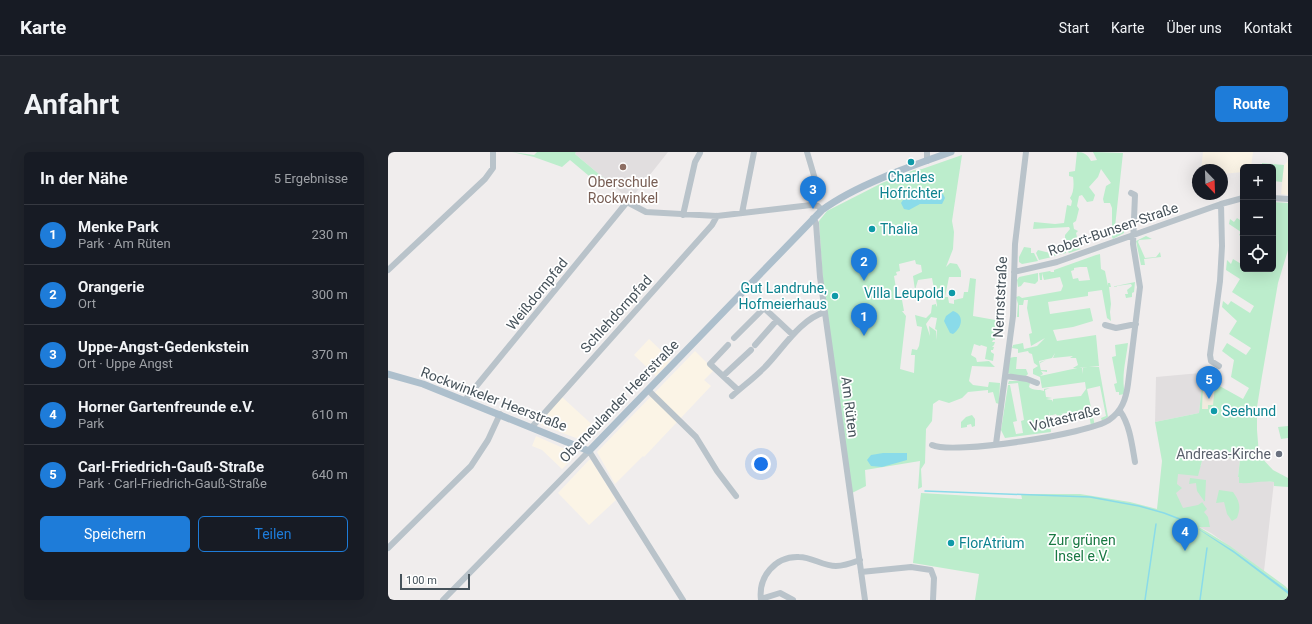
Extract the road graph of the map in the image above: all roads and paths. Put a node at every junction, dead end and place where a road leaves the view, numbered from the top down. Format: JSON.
{"nodes":[{"id":1,"x":493,"y":152,"type":"edge"},
{"id":2,"x":754,"y":152,"type":"edge"},
{"id":3,"x":806,"y":152,"type":"edge"},
{"id":4,"x":927,"y":152,"type":"edge"},
{"id":5,"x":951,"y":152,"type":"edge"},
{"id":6,"x":1026,"y":152,"type":"edge"},
{"id":7,"x":700,"y":153,"type":"dead end"},
{"id":8,"x":927,"y":161,"type":"junction"},
{"id":9,"x":814,"y":179,"type":"dead end"},
{"id":10,"x":1131,"y":193,"type":"dead end"},
{"id":11,"x":1276,"y":198,"type":"edge"},
{"id":12,"x":1240,"y":199,"type":"edge"},
{"id":13,"x":1288,"y":199,"type":"edge"},
{"id":14,"x":1221,"y":204,"type":"junction"},
{"id":15,"x":822,"y":210,"type":"junction"},
{"id":16,"x":742,"y":213,"type":"junction"},
{"id":17,"x":683,"y":215,"type":"junction"},
{"id":18,"x":717,"y":216,"type":"junction"},
{"id":19,"x":813,"y":218,"type":"junction"},
{"id":20,"x":1132,"y":236,"type":"junction"},
{"id":21,"x":388,"y":270,"type":"edge"},
{"id":22,"x":1014,"y":272,"type":"junction"},
{"id":23,"x":825,"y":312,"type":"junction"},
{"id":24,"x":777,"y":320,"type":"junction"},
{"id":25,"x":1136,"y":324,"type":"junction"},
{"id":26,"x":1105,"y":325,"type":"dead end"},
{"id":27,"x":793,"y":335,"type":"junction"},
{"id":28,"x":734,"y":338,"type":"dead end"},
{"id":29,"x":755,"y":344,"type":"dead end"},
{"id":30,"x":728,"y":345,"type":"dead end"},
{"id":31,"x":751,"y":350,"type":"dead end"},
{"id":32,"x":1219,"y":366,"type":"dead end"},
{"id":33,"x":388,"y":374,"type":"edge"},
{"id":34,"x":723,"y":376,"type":"junction"},
{"id":35,"x":1006,"y":376,"type":"junction"},
{"id":36,"x":1037,"y":383,"type":"dead end"},
{"id":37,"x":648,"y":390,"type":"junction"},
{"id":38,"x":738,"y":390,"type":"junction"},
{"id":39,"x":732,"y":396,"type":"dead end"},
{"id":40,"x":465,"y":400,"type":"junction"},
{"id":41,"x":1120,"y":411,"type":"junction"},
{"id":42,"x":500,"y":414,"type":"junction"},
{"id":43,"x":532,"y":427,"type":"junction"},
{"id":44,"x":996,"y":444,"type":"junction"},
{"id":45,"x":932,"y":445,"type":"dead end"},
{"id":46,"x":589,"y":451,"type":"junction"},
{"id":47,"x":1134,"y":462,"type":"dead end"},
{"id":48,"x":736,"y":496,"type":"dead end"},
{"id":49,"x":388,"y":548,"type":"edge"},
{"id":50,"x":860,"y":560,"type":"junction"},
{"id":51,"x":861,"y":572,"type":"junction"},
{"id":52,"x":761,"y":599,"type":"edge"},
{"id":53,"x":443,"y":600,"type":"edge"},
{"id":54,"x":683,"y":600,"type":"edge"},
{"id":55,"x":793,"y":600,"type":"edge"},
{"id":56,"x":865,"y":600,"type":"edge"},
{"id":57,"x":933,"y":600,"type":"edge"}],
"edges":[{"from":1,"to":21,"type":"street"},
{"from":2,"to":16,"type":"street"},
{"from":3,"to":9,"type":"street"},
{"from":4,"to":8,"type":"street"},
{"from":5,"to":8,"type":"main road","name":"Oberneulander Heerstraße"},
{"from":6,"to":22,"type":"street","name":"Nernststraße"},
{"from":7,"to":17,"type":"street"},
{"from":8,"to":15,"type":"main road","name":"Oberneulander Heerstraße"},
{"from":10,"to":20,"type":"street","name":"Voltastraße"},
{"from":11,"to":13,"type":"street"},
{"from":12,"to":14,"type":"street","name":"Robert-Bunsen-Straße"},
{"from":14,"to":20,"type":"street","name":"Robert-Bunsen-Straße"},
{"from":14,"to":32,"type":"street"},
{"from":15,"to":16,"type":"street"},
{"from":15,"to":19,"type":"main road","name":"Oberneulander Heerstraße"},
{"from":16,"to":18,"type":"street"},
{"from":17,"to":18,"type":"street"},
{"from":17,"to":40,"type":"street","name":"Weißdornpfad"},
{"from":18,"to":43,"type":"street","name":"Schlehdornpfad"},
{"from":19,"to":23,"type":"street","name":"Am Rüten"},
{"from":19,"to":37,"type":"main road","name":"Oberneulander Heerstraße"},
{"from":20,"to":22,"type":"street","name":"Robert-Bunsen-Straße"},
{"from":20,"to":25,"type":"street","name":"Voltastraße"},
{"from":22,"to":35,"type":"street","name":"Nernststraße"},
{"from":23,"to":27,"type":"street"},
{"from":23,"to":50,"type":"street","name":"Am Rüten"},
{"from":24,"to":27,"type":"street"},
{"from":24,"to":28,"type":"street"},
{"from":24,"to":29,"type":"street"},
{"from":25,"to":26,"type":"street"},
{"from":25,"to":41,"type":"street","name":"Voltastraße"},
{"from":27,"to":38,"type":"street"},
{"from":30,"to":34,"type":"street"},
{"from":31,"to":34,"type":"street"},
{"from":33,"to":40,"type":"main road","name":"Rockwinkeler Heerstraße"},
{"from":34,"to":38,"type":"street"},
{"from":35,"to":36,"type":"street"},
{"from":35,"to":44,"type":"street","name":"Nernststraße"},
{"from":37,"to":46,"type":"main road","name":"Oberneulander Heerstraße"},
{"from":37,"to":48,"type":"street"},
{"from":38,"to":39,"type":"street"},
{"from":40,"to":42,"type":"main road","name":"Rockwinkeler Heerstraße"},
{"from":41,"to":44,"type":"street","name":"Voltastraße"},
{"from":41,"to":47,"type":"street"},
{"from":42,"to":43,"type":"main road","name":"Rockwinkeler Heerstraße"},
{"from":42,"to":49,"type":"street"},
{"from":43,"to":46,"type":"main road","name":"Rockwinkeler Heerstraße"},
{"from":44,"to":45,"type":"street","name":"Voltastraße"},
{"from":46,"to":53,"type":"street","name":"Oberneulander Heerstraße"},
{"from":46,"to":54,"type":"street"},
{"from":50,"to":51,"type":"street","name":"Am Rüten"},
{"from":50,"to":52,"type":"street"},
{"from":51,"to":56,"type":"street","name":"Am Rüten"},
{"from":51,"to":57,"type":"street"},
{"from":52,"to":55,"type":"street"}]}
